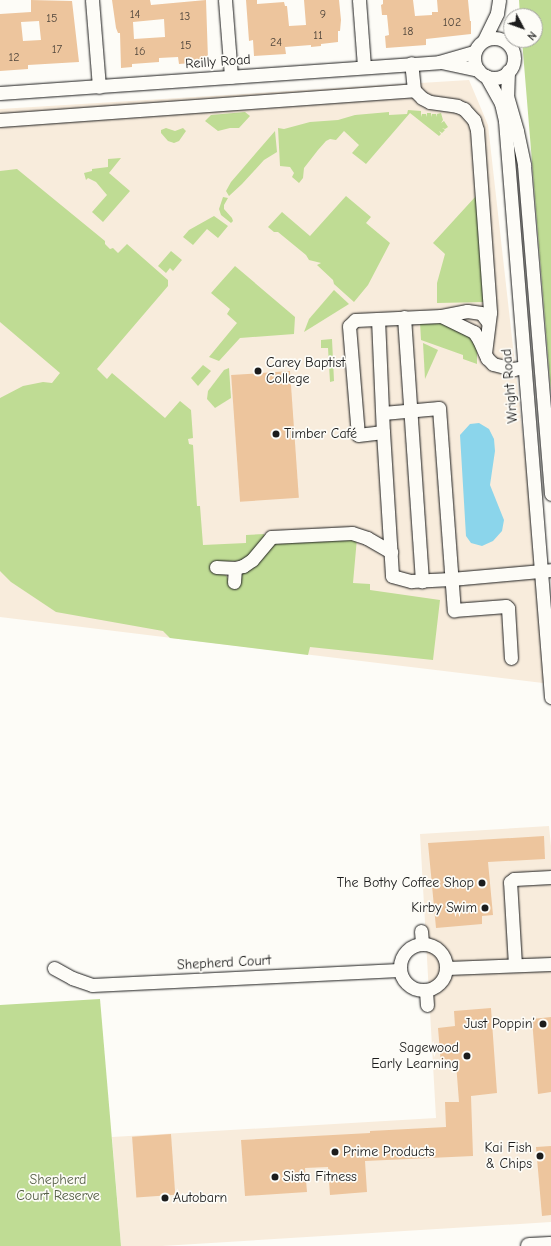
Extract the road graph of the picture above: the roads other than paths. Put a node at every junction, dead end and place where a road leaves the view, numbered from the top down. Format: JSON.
{"nodes":[{"id":1,"x":92,"y":0,"type":"edge"},
{"id":2,"x":225,"y":0,"type":"edge"},
{"id":3,"x":359,"y":0,"type":"edge"},
{"id":4,"x":498,"y":6,"type":"edge"},
{"id":5,"x":503,"y":34,"type":"edge"},
{"id":6,"x":484,"y":40,"type":"junction"},
{"id":7,"x":503,"y":40,"type":"edge"},
{"id":8,"x":511,"y":48,"type":"edge"},
{"id":9,"x":474,"y":52,"type":"junction"},
{"id":10,"x":439,"y":62,"type":"junction"},
{"id":11,"x":411,"y":63,"type":"junction"},
{"id":12,"x":364,"y":66,"type":"junction"},
{"id":13,"x":508,"y":71,"type":"junction"},
{"id":14,"x":482,"y":73,"type":"junction"},
{"id":15,"x":231,"y":77,"type":"junction"},
{"id":16,"x":99,"y":87,"type":"junction"},
{"id":17,"x":414,"y":90,"type":"junction"},
{"id":18,"x":0,"y":93,"type":"edge"},
{"id":19,"x":0,"y":120,"type":"edge"},
{"id":20,"x":441,"y":316,"type":"junction"},
{"id":21,"x":404,"y":318,"type":"junction"},
{"id":22,"x":378,"y":319,"type":"junction"},
{"id":23,"x":488,"y":322,"type":"junction"},
{"id":24,"x":485,"y":353,"type":"junction"},
{"id":25,"x":540,"y":360,"type":"junction"},
{"id":26,"x":524,"y":363,"type":"junction"},
{"id":27,"x":410,"y":411,"type":"junction"},
{"id":28,"x":382,"y":413,"type":"junction"},
{"id":29,"x":383,"y":432,"type":"junction"},
{"id":30,"x":551,"y":494,"type":"edge"},
{"id":31,"x":391,"y":552,"type":"junction"},
{"id":32,"x":216,"y":567,"type":"dead end"},
{"id":33,"x":235,"y":568,"type":"junction"},
{"id":34,"x":546,"y":571,"type":"edge"},
{"id":35,"x":451,"y":579,"type":"junction"},
{"id":36,"x":422,"y":580,"type":"junction"},
{"id":37,"x":234,"y":582,"type":"dead end"},
{"id":38,"x":511,"y":658,"type":"dead end"},
{"id":39,"x":550,"y":661,"type":"edge"},
{"id":40,"x":550,"y":677,"type":"edge"},
{"id":41,"x":551,"y":697,"type":"edge"},
{"id":42,"x":551,"y":876,"type":"edge"},
{"id":43,"x":551,"y":964,"type":"edge"},
{"id":44,"x":514,"y":965,"type":"junction"},
{"id":45,"x":54,"y":968,"type":"dead end"},
{"id":46,"x":447,"y":968,"type":"junction"},
{"id":47,"x":400,"y":970,"type":"junction"},
{"id":48,"x":426,"y":990,"type":"junction"},
{"id":49,"x":427,"y":1005,"type":"dead end"},
{"id":50,"x":551,"y":1245,"type":"edge"},
{"id":51,"x":529,"y":1246,"type":"edge"}],
"edges":[{"from":1,"to":16,"type":"street"},
{"from":2,"to":15,"type":"street"},
{"from":3,"to":12,"type":"street"},
{"from":4,"to":5,"type":"street"},
{"from":4,"to":6,"type":"street"},
{"from":6,"to":7,"type":"street"},
{"from":6,"to":9,"type":"street"},
{"from":8,"to":13,"type":"street"},
{"from":9,"to":10,"type":"street","name":"Reilly Road"},
{"from":9,"to":14,"type":"street","name":"Wright Road"},
{"from":10,"to":11,"type":"street","name":"Reilly Road"},
{"from":10,"to":14,"type":"street","name":"Reilly Road"},
{"from":11,"to":12,"type":"street","name":"Reilly Road"},
{"from":11,"to":17,"type":"street"},
{"from":12,"to":15,"type":"street","name":"Reilly Road"},
{"from":13,"to":14,"type":"street"},
{"from":13,"to":25,"type":"street"},
{"from":14,"to":26,"type":"street","name":"Wright Road"},
{"from":15,"to":16,"type":"street","name":"Reilly Road"},
{"from":16,"to":18,"type":"street","name":"Reilly Road"},
{"from":17,"to":19,"type":"street"},
{"from":17,"to":23,"type":"street"},
{"from":20,"to":21,"type":"street"},
{"from":20,"to":23,"type":"street"},
{"from":20,"to":24,"type":"street"},
{"from":21,"to":22,"type":"street"},
{"from":21,"to":27,"type":"street"},
{"from":22,"to":28,"type":"street"},
{"from":22,"to":29,"type":"street"},
{"from":23,"to":24,"type":"street"},
{"from":24,"to":26,"type":"street"},
{"from":25,"to":26,"type":"street"},
{"from":25,"to":30,"type":"street"},
{"from":26,"to":34,"type":"street","name":"Wright Road"},
{"from":27,"to":28,"type":"street"},
{"from":27,"to":35,"type":"street"},
{"from":27,"to":36,"type":"street"},
{"from":28,"to":29,"type":"street"},
{"from":29,"to":31,"type":"street"},
{"from":31,"to":33,"type":"street"},
{"from":31,"to":36,"type":"street"},
{"from":32,"to":33,"type":"street"},
{"from":33,"to":37,"type":"street"},
{"from":34,"to":35,"type":"street"},
{"from":34,"to":39,"type":"street","name":"Wright Road"},
{"from":35,"to":36,"type":"street"},
{"from":35,"to":38,"type":"street"},
{"from":39,"to":40,"type":"street","name":"Wright Road"},
{"from":40,"to":41,"type":"street","name":"Wright Road"},
{"from":42,"to":44,"type":"street"},
{"from":43,"to":44,"type":"street"},
{"from":44,"to":46,"type":"street"},
{"from":45,"to":47,"type":"street","name":"Shepherd Court"},
{"from":46,"to":47,"type":"street"},
{"from":46,"to":48,"type":"street"},
{"from":47,"to":48,"type":"street"},
{"from":48,"to":49,"type":"street"},
{"from":50,"to":51,"type":"main road"}]}
